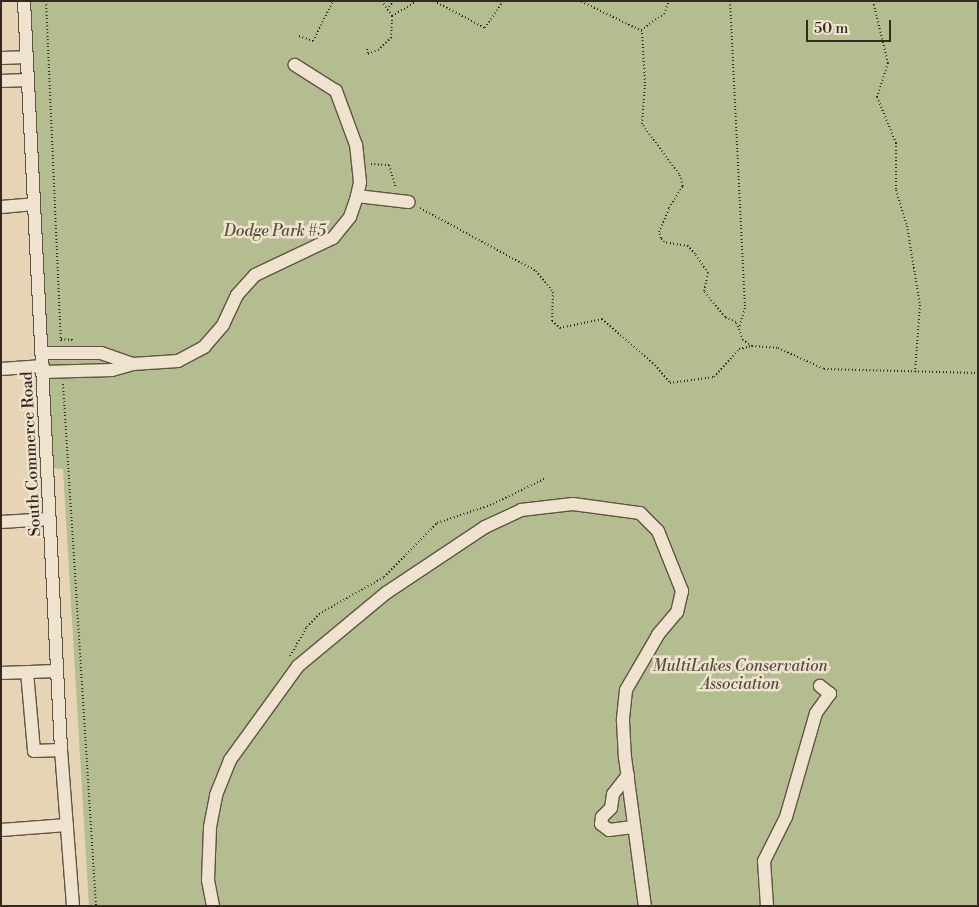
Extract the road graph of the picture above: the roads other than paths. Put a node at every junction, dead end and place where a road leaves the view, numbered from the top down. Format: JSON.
{"nodes":[{"id":1,"x":24,"y":1,"type":"edge"},
{"id":2,"x":26,"y":56,"type":"junction"},
{"id":3,"x":1,"y":58,"type":"edge"},
{"id":4,"x":295,"y":64,"type":"dead end"},
{"id":5,"x":28,"y":80,"type":"junction"},
{"id":6,"x":1,"y":81,"type":"edge"},
{"id":7,"x":357,"y":196,"type":"junction"},
{"id":8,"x":409,"y":202,"type":"road end"},
{"id":9,"x":34,"y":204,"type":"junction"},
{"id":10,"x":1,"y":207,"type":"edge"},
{"id":11,"x":42,"y":364,"type":"junction"},
{"id":12,"x":133,"y":364,"type":"junction"},
{"id":13,"x":1,"y":369,"type":"edge"},
{"id":14,"x":50,"y":519,"type":"junction"},
{"id":15,"x":1,"y":522,"type":"edge"},
{"id":16,"x":57,"y":671,"type":"junction"},
{"id":17,"x":27,"y":672,"type":"junction"},
{"id":18,"x":1,"y":673,"type":"edge"},
{"id":19,"x":820,"y":686,"type":"dead end"},
{"id":20,"x":61,"y":750,"type":"junction"},
{"id":21,"x":628,"y":775,"type":"junction"},
{"id":22,"x":66,"y":825,"type":"junction"},
{"id":23,"x":633,"y":827,"type":"junction"},
{"id":24,"x":1,"y":830,"type":"edge"},
{"id":25,"x":73,"y":906,"type":"edge"},
{"id":26,"x":214,"y":906,"type":"edge"},
{"id":27,"x":645,"y":906,"type":"edge"},
{"id":28,"x":767,"y":906,"type":"edge"}],
"edges":[{"from":1,"to":2,"type":"street","name":"South Commerce Road"},
{"from":2,"to":3,"type":"street"},
{"from":2,"to":5,"type":"street","name":"South Commerce Road"},
{"from":4,"to":7,"type":"street"},
{"from":5,"to":6,"type":"street"},
{"from":5,"to":9,"type":"street","name":"South Commerce Road"},
{"from":7,"to":8,"type":"street"},
{"from":7,"to":12,"type":"street"},
{"from":9,"to":10,"type":"street"},
{"from":9,"to":11,"type":"street","name":"South Commerce Road"},
{"from":11,"to":12,"type":"street"},
{"from":11,"to":12,"type":"street"},
{"from":11,"to":13,"type":"street"},
{"from":11,"to":14,"type":"street","name":"South Commerce Road"},
{"from":14,"to":15,"type":"street"},
{"from":14,"to":16,"type":"street","name":"South Commerce Road"},
{"from":16,"to":17,"type":"street"},
{"from":16,"to":20,"type":"street","name":"South Commerce Road"},
{"from":17,"to":18,"type":"street"},
{"from":17,"to":20,"type":"street"},
{"from":19,"to":28,"type":"street"},
{"from":20,"to":22,"type":"street","name":"South Commerce Road"},
{"from":21,"to":23,"type":"street"},
{"from":21,"to":23,"type":"street"},
{"from":21,"to":26,"type":"street"},
{"from":22,"to":24,"type":"street"},
{"from":22,"to":25,"type":"street","name":"South Commerce Road"},
{"from":23,"to":27,"type":"street"}]}
